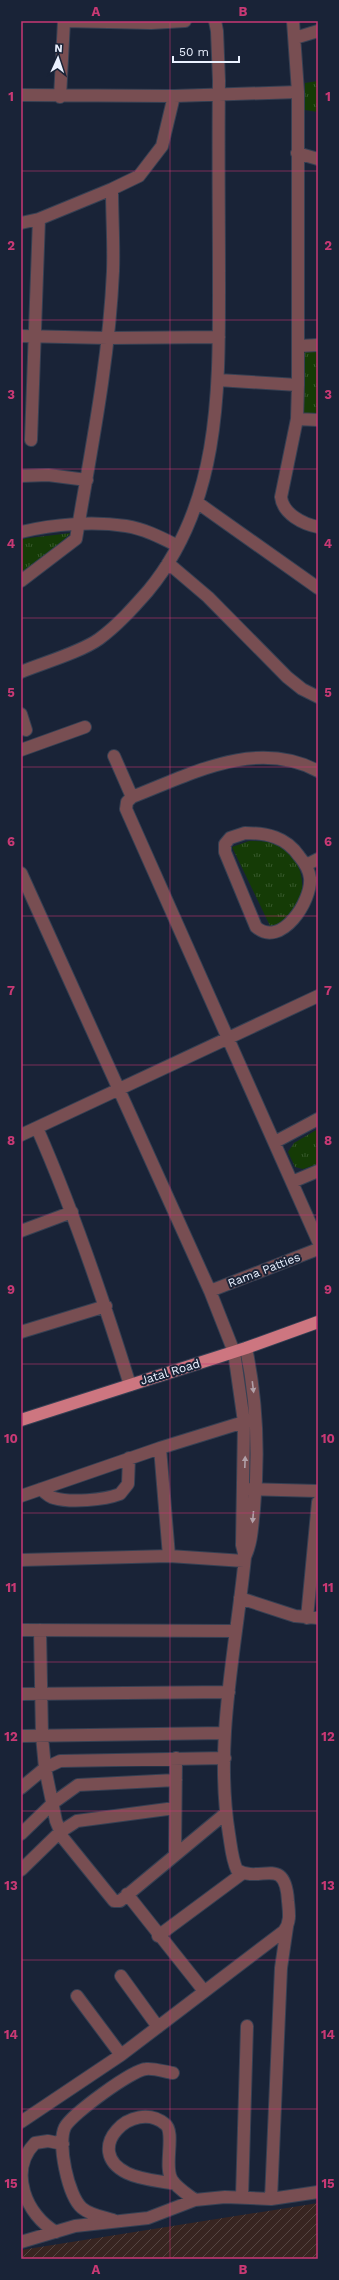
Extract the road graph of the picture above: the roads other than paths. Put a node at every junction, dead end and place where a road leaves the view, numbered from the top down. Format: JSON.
{"nodes":[{"id":1,"x":64,"y":21,"type":"edge"},
{"id":2,"x":185,"y":21,"type":"edge"},
{"id":3,"x":215,"y":21,"type":"edge"},
{"id":4,"x":293,"y":21,"type":"edge"},
{"id":5,"x":318,"y":31,"type":"edge"},
{"id":6,"x":295,"y":38,"type":"junction"},
{"id":7,"x":298,"y":92,"type":"junction"},
{"id":8,"x":219,"y":94,"type":"junction"},
{"id":9,"x":21,"y":95,"type":"edge"},
{"id":10,"x":174,"y":96,"type":"junction"},
{"id":11,"x":60,"y":97,"type":"junction"},
{"id":12,"x":297,"y":153,"type":"junction"},
{"id":13,"x":318,"y":159,"type":"edge"},
{"id":14,"x":112,"y":189,"type":"junction"},
{"id":15,"x":39,"y":219,"type":"junction"},
{"id":16,"x":21,"y":223,"type":"edge"},
{"id":17,"x":21,"y":336,"type":"edge"},
{"id":18,"x":34,"y":336,"type":"junction"},
{"id":19,"x":219,"y":337,"type":"junction"},
{"id":20,"x":108,"y":338,"type":"junction"},
{"id":21,"x":318,"y":345,"type":"edge"},
{"id":22,"x":298,"y":346,"type":"junction"},
{"id":23,"x":218,"y":380,"type":"junction"},
{"id":24,"x":298,"y":385,"type":"junction"},
{"id":25,"x":297,"y":419,"type":"junction"},
{"id":26,"x":318,"y":420,"type":"edge"},
{"id":27,"x":30,"y":440,"type":"dead end"},
{"id":28,"x":21,"y":476,"type":"edge"},
{"id":29,"x":87,"y":480,"type":"junction"},
{"id":30,"x":198,"y":503,"type":"junction"},
{"id":31,"x":78,"y":525,"type":"junction"},
{"id":32,"x":318,"y":527,"type":"edge"},
{"id":33,"x":21,"y":532,"type":"edge"},
{"id":34,"x":178,"y":546,"type":"junction"},
{"id":35,"x":168,"y":563,"type":"junction"},
{"id":36,"x":21,"y":581,"type":"edge"},
{"id":37,"x":316,"y":583,"type":"edge"},
{"id":38,"x":21,"y":672,"type":"edge"},
{"id":39,"x":318,"y":698,"type":"edge"},
{"id":40,"x":21,"y":714,"type":"edge"},
{"id":41,"x":85,"y":727,"type":"dead end"},
{"id":42,"x":26,"y":730,"type":"dead end"},
{"id":43,"x":21,"y":750,"type":"edge"},
{"id":44,"x":114,"y":756,"type":"dead end"},
{"id":45,"x":318,"y":771,"type":"edge"},
{"id":46,"x":132,"y":797,"type":"junction"},
{"id":47,"x":318,"y":859,"type":"edge"},
{"id":48,"x":306,"y":865,"type":"junction"},
{"id":49,"x":21,"y":873,"type":"edge"},
{"id":50,"x":318,"y":996,"type":"edge"},
{"id":51,"x":228,"y":1040,"type":"junction"},
{"id":52,"x":118,"y":1090,"type":"junction"},
{"id":53,"x":318,"y":1119,"type":"edge"},
{"id":54,"x":37,"y":1128,"type":"junction"},
{"id":55,"x":21,"y":1135,"type":"edge"},
{"id":56,"x":275,"y":1142,"type":"junction"},
{"id":57,"x":318,"y":1171,"type":"edge"},
{"id":58,"x":292,"y":1182,"type":"junction"},
{"id":59,"x":72,"y":1212,"type":"junction"},
{"id":60,"x":21,"y":1231,"type":"edge"},
{"id":61,"x":318,"y":1241,"type":"edge"},
{"id":62,"x":318,"y":1250,"type":"edge"},
{"id":63,"x":210,"y":1292,"type":"junction"},
{"id":64,"x":106,"y":1306,"type":"junction"},
{"id":65,"x":318,"y":1322,"type":"edge"},
{"id":66,"x":21,"y":1332,"type":"edge"},
{"id":67,"x":240,"y":1350,"type":"junction"},
{"id":68,"x":130,"y":1385,"type":"junction"},
{"id":69,"x":21,"y":1420,"type":"edge"},
{"id":70,"x":244,"y":1422,"type":"junction"},
{"id":71,"x":160,"y":1448,"type":"junction"},
{"id":72,"x":129,"y":1458,"type":"junction"},
{"id":73,"x":42,"y":1489,"type":"junction"},
{"id":74,"x":250,"y":1489,"type":"junction"},
{"id":75,"x":318,"y":1491,"type":"edge"},
{"id":76,"x":21,"y":1496,"type":"edge"},
{"id":77,"x":318,"y":1502,"type":"edge"},
{"id":78,"x":315,"y":1553,"type":"edge"},
{"id":79,"x":169,"y":1556,"type":"junction"},
{"id":80,"x":244,"y":1559,"type":"junction"},
{"id":81,"x":21,"y":1560,"type":"edge"},
{"id":82,"x":240,"y":1598,"type":"junction"},
{"id":83,"x":313,"y":1618,"type":"edge"},
{"id":84,"x":21,"y":1630,"type":"edge"},
{"id":85,"x":40,"y":1630,"type":"junction"},
{"id":86,"x":236,"y":1631,"type":"junction"},
{"id":87,"x":229,"y":1692,"type":"junction"},
{"id":88,"x":21,"y":1694,"type":"edge"},
{"id":89,"x":40,"y":1694,"type":"junction"},
{"id":90,"x":226,"y":1733,"type":"junction"},
{"id":91,"x":21,"y":1736,"type":"edge"},
{"id":92,"x":42,"y":1736,"type":"junction"},
{"id":93,"x":176,"y":1758,"type":"junction"},
{"id":94,"x":225,"y":1758,"type":"junction"},
{"id":95,"x":45,"y":1768,"type":"junction"},
{"id":96,"x":176,"y":1780,"type":"junction"},
{"id":97,"x":21,"y":1788,"type":"edge"},
{"id":98,"x":53,"y":1803,"type":"junction"},
{"id":99,"x":174,"y":1808,"type":"junction"},
{"id":100,"x":226,"y":1813,"type":"junction"},
{"id":101,"x":60,"y":1832,"type":"junction"},
{"id":102,"x":21,"y":1834,"type":"edge"},
{"id":103,"x":175,"y":1855,"type":"junction"},
{"id":104,"x":21,"y":1870,"type":"edge"},
{"id":105,"x":243,"y":1873,"type":"junction"},
{"id":106,"x":127,"y":1894,"type":"junction"},
{"id":107,"x":287,"y":1927,"type":"junction"},
{"id":108,"x":158,"y":1936,"type":"junction"},
{"id":109,"x":121,"y":1976,"type":"dead end"},
{"id":110,"x":204,"y":1991,"type":"junction"},
{"id":111,"x":77,"y":1996,"type":"dead end"},
{"id":112,"x":247,"y":2026,"type":"dead end"},
{"id":113,"x":158,"y":2027,"type":"junction"},
{"id":114,"x":121,"y":2055,"type":"junction"},
{"id":115,"x":173,"y":2074,"type":"dead end"},
{"id":116,"x":21,"y":2122,"type":"edge"},
{"id":117,"x":63,"y":2144,"type":"junction"},
{"id":118,"x":175,"y":2184,"type":"junction"},
{"id":119,"x":318,"y":2192,"type":"edge"},
{"id":120,"x":242,"y":2197,"type":"junction"},
{"id":121,"x":271,"y":2199,"type":"junction"},
{"id":122,"x":195,"y":2200,"type":"junction"},
{"id":123,"x":120,"y":2222,"type":"junction"},
{"id":124,"x":56,"y":2232,"type":"junction"},
{"id":125,"x":21,"y":2242,"type":"edge"}],
"edges":[{"from":1,"to":2,"type":"street"},
{"from":1,"to":11,"type":"street"},
{"from":3,"to":8,"type":"street"},
{"from":4,"to":6,"type":"street"},
{"from":5,"to":6,"type":"street"},
{"from":6,"to":7,"type":"street"},
{"from":7,"to":8,"type":"street"},
{"from":7,"to":12,"type":"street"},
{"from":8,"to":10,"type":"street"},
{"from":8,"to":19,"type":"street"},
{"from":9,"to":11,"type":"street"},
{"from":10,"to":11,"type":"street"},
{"from":10,"to":14,"type":"street"},
{"from":12,"to":13,"type":"street"},
{"from":12,"to":22,"type":"street"},
{"from":14,"to":15,"type":"street"},
{"from":14,"to":20,"type":"street"},
{"from":15,"to":16,"type":"street"},
{"from":15,"to":18,"type":"street"},
{"from":17,"to":18,"type":"street"},
{"from":18,"to":20,"type":"street"},
{"from":18,"to":27,"type":"street"},
{"from":19,"to":20,"type":"street"},
{"from":19,"to":23,"type":"street"},
{"from":20,"to":29,"type":"street"},
{"from":21,"to":22,"type":"street"},
{"from":22,"to":24,"type":"street"},
{"from":23,"to":24,"type":"street"},
{"from":23,"to":30,"type":"street"},
{"from":24,"to":25,"type":"street"},
{"from":25,"to":26,"type":"street"},
{"from":25,"to":32,"type":"street"},
{"from":28,"to":29,"type":"street"},
{"from":29,"to":31,"type":"street"},
{"from":30,"to":34,"type":"street"},
{"from":30,"to":37,"type":"street"},
{"from":31,"to":33,"type":"street"},
{"from":31,"to":34,"type":"street"},
{"from":31,"to":36,"type":"street"},
{"from":34,"to":35,"type":"street"},
{"from":35,"to":38,"type":"street"},
{"from":35,"to":39,"type":"street"},
{"from":40,"to":42,"type":"street"},
{"from":41,"to":43,"type":"street"},
{"from":44,"to":46,"type":"street"},
{"from":45,"to":46,"type":"street"},
{"from":46,"to":51,"type":"street"},
{"from":47,"to":48,"type":"street"},
{"from":48,"to":48,"type":"street"},
{"from":49,"to":52,"type":"street"},
{"from":50,"to":51,"type":"street"},
{"from":51,"to":52,"type":"street"},
{"from":51,"to":56,"type":"street"},
{"from":52,"to":54,"type":"street"},
{"from":52,"to":63,"type":"street"},
{"from":53,"to":56,"type":"street"},
{"from":54,"to":55,"type":"street"},
{"from":54,"to":59,"type":"street"},
{"from":56,"to":58,"type":"street"},
{"from":57,"to":58,"type":"street"},
{"from":58,"to":61,"type":"street"},
{"from":59,"to":60,"type":"street"},
{"from":59,"to":64,"type":"street"},
{"from":62,"to":63,"type":"street","name":"Rama Patties"},
{"from":63,"to":67,"type":"street"},
{"from":64,"to":66,"type":"street"},
{"from":64,"to":68,"type":"street"},
{"from":65,"to":67,"type":"main road","name":"Jatal Road"},
{"from":67,"to":68,"type":"main road","name":"Jatal Road"},
{"from":67,"to":70,"type":"street"},
{"from":67,"to":74,"type":"street","one_way":true},
{"from":68,"to":69,"type":"main road","name":"Jatal Road"},
{"from":70,"to":71,"type":"street"},
{"from":74,"to":70,"type":"street","one_way":true},
{"from":71,"to":72,"type":"street"},
{"from":71,"to":79,"type":"street"},
{"from":72,"to":73,"type":"street"},
{"from":72,"to":73,"type":"street"},
{"from":73,"to":76,"type":"street"},
{"from":74,"to":75,"type":"street"},
{"from":74,"to":80,"type":"street"},
{"from":77,"to":78,"type":"street"},
{"from":78,"to":83,"type":"street"},
{"from":79,"to":80,"type":"street"},
{"from":79,"to":81,"type":"street"},
{"from":80,"to":82,"type":"street"},
{"from":82,"to":83,"type":"street"},
{"from":82,"to":86,"type":"street"},
{"from":84,"to":85,"type":"street"},
{"from":85,"to":86,"type":"street"},
{"from":85,"to":89,"type":"street"},
{"from":86,"to":87,"type":"street"},
{"from":87,"to":89,"type":"street"},
{"from":87,"to":90,"type":"street"},
{"from":88,"to":89,"type":"street"},
{"from":89,"to":92,"type":"street"},
{"from":90,"to":92,"type":"street"},
{"from":90,"to":94,"type":"street"},
{"from":91,"to":92,"type":"street"},
{"from":92,"to":95,"type":"street"},
{"from":93,"to":94,"type":"street"},
{"from":93,"to":95,"type":"street"},
{"from":93,"to":96,"type":"street"},
{"from":94,"to":100,"type":"street"},
{"from":95,"to":97,"type":"street"},
{"from":95,"to":98,"type":"street"},
{"from":96,"to":98,"type":"street"},
{"from":96,"to":99,"type":"street"},
{"from":98,"to":101,"type":"street"},
{"from":98,"to":102,"type":"street"},
{"from":99,"to":101,"type":"street"},
{"from":99,"to":103,"type":"street"},
{"from":100,"to":103,"type":"street"},
{"from":100,"to":105,"type":"street"},
{"from":101,"to":104,"type":"street"},
{"from":101,"to":106,"type":"street"},
{"from":103,"to":106,"type":"street"},
{"from":105,"to":107,"type":"street"},
{"from":105,"to":108,"type":"street"},
{"from":106,"to":108,"type":"street"},
{"from":107,"to":110,"type":"street"},
{"from":107,"to":121,"type":"street"},
{"from":108,"to":110,"type":"street"},
{"from":109,"to":113,"type":"street"},
{"from":110,"to":113,"type":"street"},
{"from":111,"to":114,"type":"street"},
{"from":112,"to":120,"type":"street"},
{"from":113,"to":114,"type":"street"},
{"from":114,"to":116,"type":"street"},
{"from":115,"to":117,"type":"street"},
{"from":117,"to":123,"type":"street"},
{"from":117,"to":124,"type":"street"},
{"from":118,"to":118,"type":"street"},
{"from":118,"to":122,"type":"street"},
{"from":119,"to":121,"type":"street"},
{"from":120,"to":121,"type":"street"},
{"from":120,"to":122,"type":"street"},
{"from":122,"to":123,"type":"street"},
{"from":123,"to":124,"type":"street"},
{"from":124,"to":125,"type":"street"}]}
